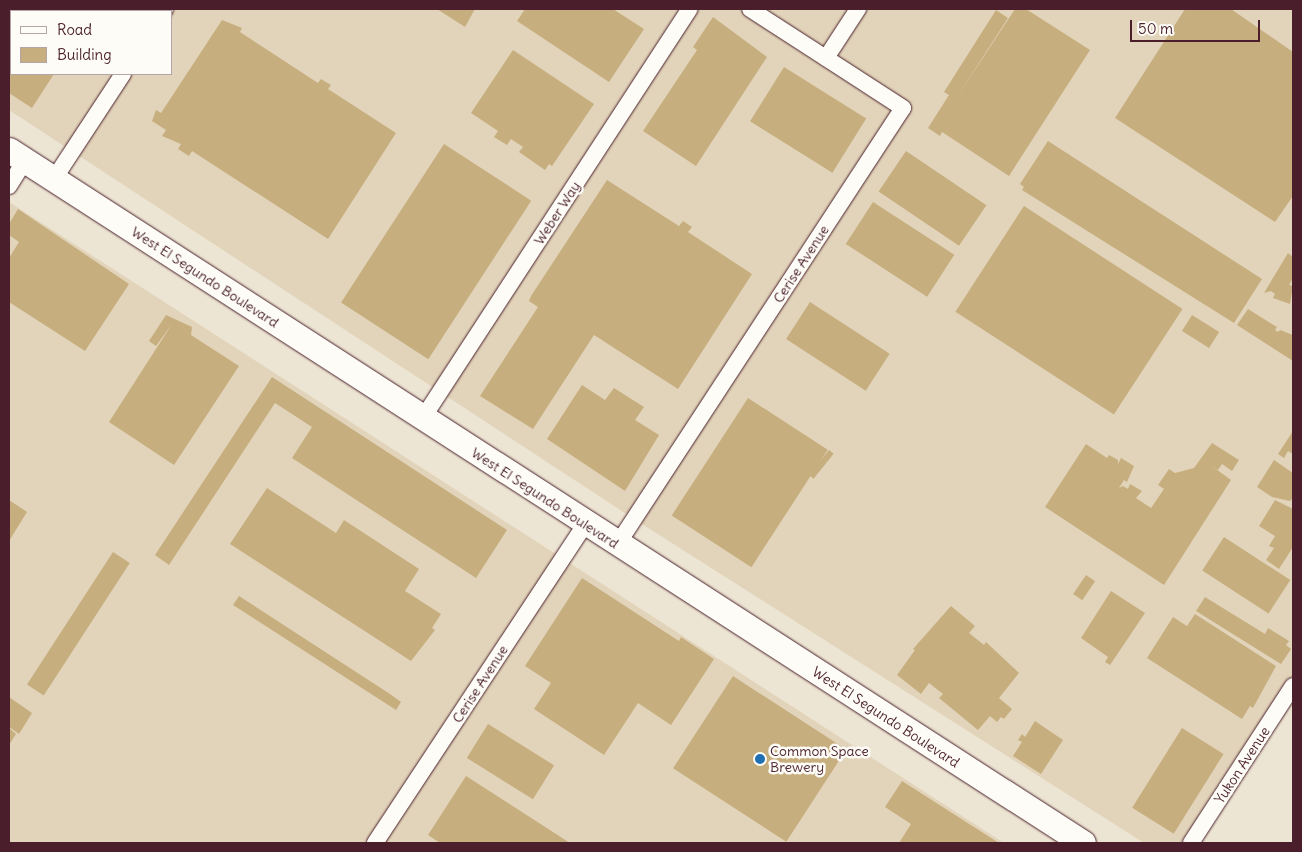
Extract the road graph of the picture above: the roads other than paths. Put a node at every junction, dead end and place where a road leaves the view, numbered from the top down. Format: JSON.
{"nodes":[{"id":1,"x":690,"y":9,"type":"edge"},
{"id":2,"x":750,"y":9,"type":"edge"},
{"id":3,"x":858,"y":9,"type":"edge"},
{"id":4,"x":826,"y":58,"type":"junction"},
{"id":5,"x":122,"y":75,"type":"edge"},
{"id":6,"x":17,"y":155,"type":"edge"},
{"id":7,"x":54,"y":179,"type":"junction"},
{"id":8,"x":9,"y":186,"type":"edge"},
{"id":9,"x":423,"y":418,"type":"junction"},
{"id":10,"x":585,"y":524,"type":"junction"},
{"id":11,"x":617,"y":545,"type":"junction"},
{"id":12,"x":1293,"y":686,"type":"edge"},
{"id":13,"x":375,"y":843,"type":"edge"},
{"id":14,"x":1083,"y":843,"type":"edge"},
{"id":15,"x":1191,"y":843,"type":"edge"}],
"edges":[{"from":1,"to":9,"type":"street","name":"Weber Way"},
{"from":2,"to":4,"type":"street"},
{"from":3,"to":4,"type":"street"},
{"from":4,"to":11,"type":"street","name":"Cerise Avenue"},
{"from":5,"to":7,"type":"street"},
{"from":6,"to":7,"type":"main road","name":"West El Segundo Boulevard"},
{"from":6,"to":8,"type":"street"},
{"from":7,"to":9,"type":"main road","name":"West El Segundo Boulevard"},
{"from":9,"to":10,"type":"main road","name":"West El Segundo Boulevard"},
{"from":10,"to":11,"type":"main road","name":"West El Segundo Boulevard"},
{"from":10,"to":13,"type":"street","name":"Cerise Avenue"},
{"from":11,"to":14,"type":"main road","name":"West El Segundo Boulevard"},
{"from":12,"to":15,"type":"street","name":"Yukon Avenue"}]}
